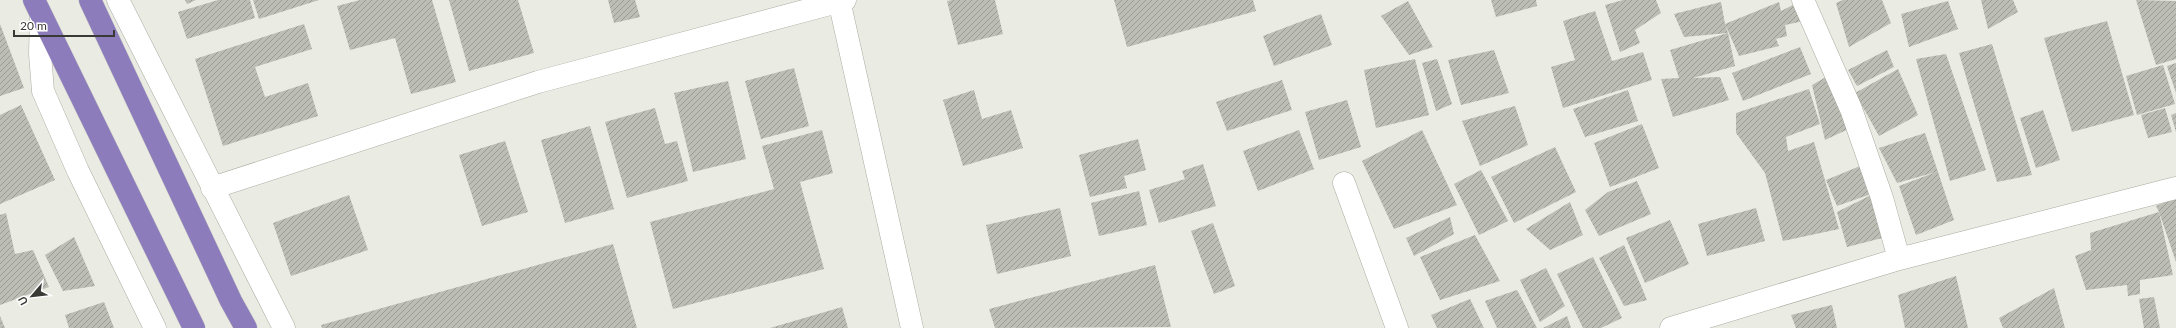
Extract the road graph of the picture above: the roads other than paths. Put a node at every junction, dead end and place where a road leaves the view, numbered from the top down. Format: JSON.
{"nodes":[{"id":1,"x":90,"y":0,"type":"edge"},
{"id":2,"x":118,"y":0,"type":"edge"},
{"id":3,"x":841,"y":0,"type":"edge"},
{"id":4,"x":1805,"y":1,"type":"edge"},
{"id":5,"x":37,"y":8,"type":"edge"},
{"id":6,"x":1344,"y":183,"type":"dead end"},
{"id":7,"x":212,"y":188,"type":"junction"},
{"id":8,"x":2176,"y":188,"type":"edge"},
{"id":9,"x":1898,"y":259,"type":"junction"},
{"id":10,"x":155,"y":328,"type":"edge"},
{"id":11,"x":194,"y":328,"type":"edge"},
{"id":12,"x":246,"y":328,"type":"edge"},
{"id":13,"x":284,"y":328,"type":"edge"},
{"id":14,"x":912,"y":328,"type":"edge"},
{"id":15,"x":1397,"y":328,"type":"edge"},
{"id":16,"x":1671,"y":328,"type":"edge"}],
"edges":[{"from":1,"to":12,"type":"highway"},
{"from":2,"to":7,"type":"street"},
{"from":3,"to":7,"type":"street"},
{"from":3,"to":14,"type":"street"},
{"from":4,"to":9,"type":"street"},
{"from":5,"to":10,"type":"street"},
{"from":5,"to":11,"type":"highway"},
{"from":6,"to":15,"type":"street"},
{"from":7,"to":13,"type":"street"},
{"from":8,"to":9,"type":"street"},
{"from":9,"to":16,"type":"street"}]}
